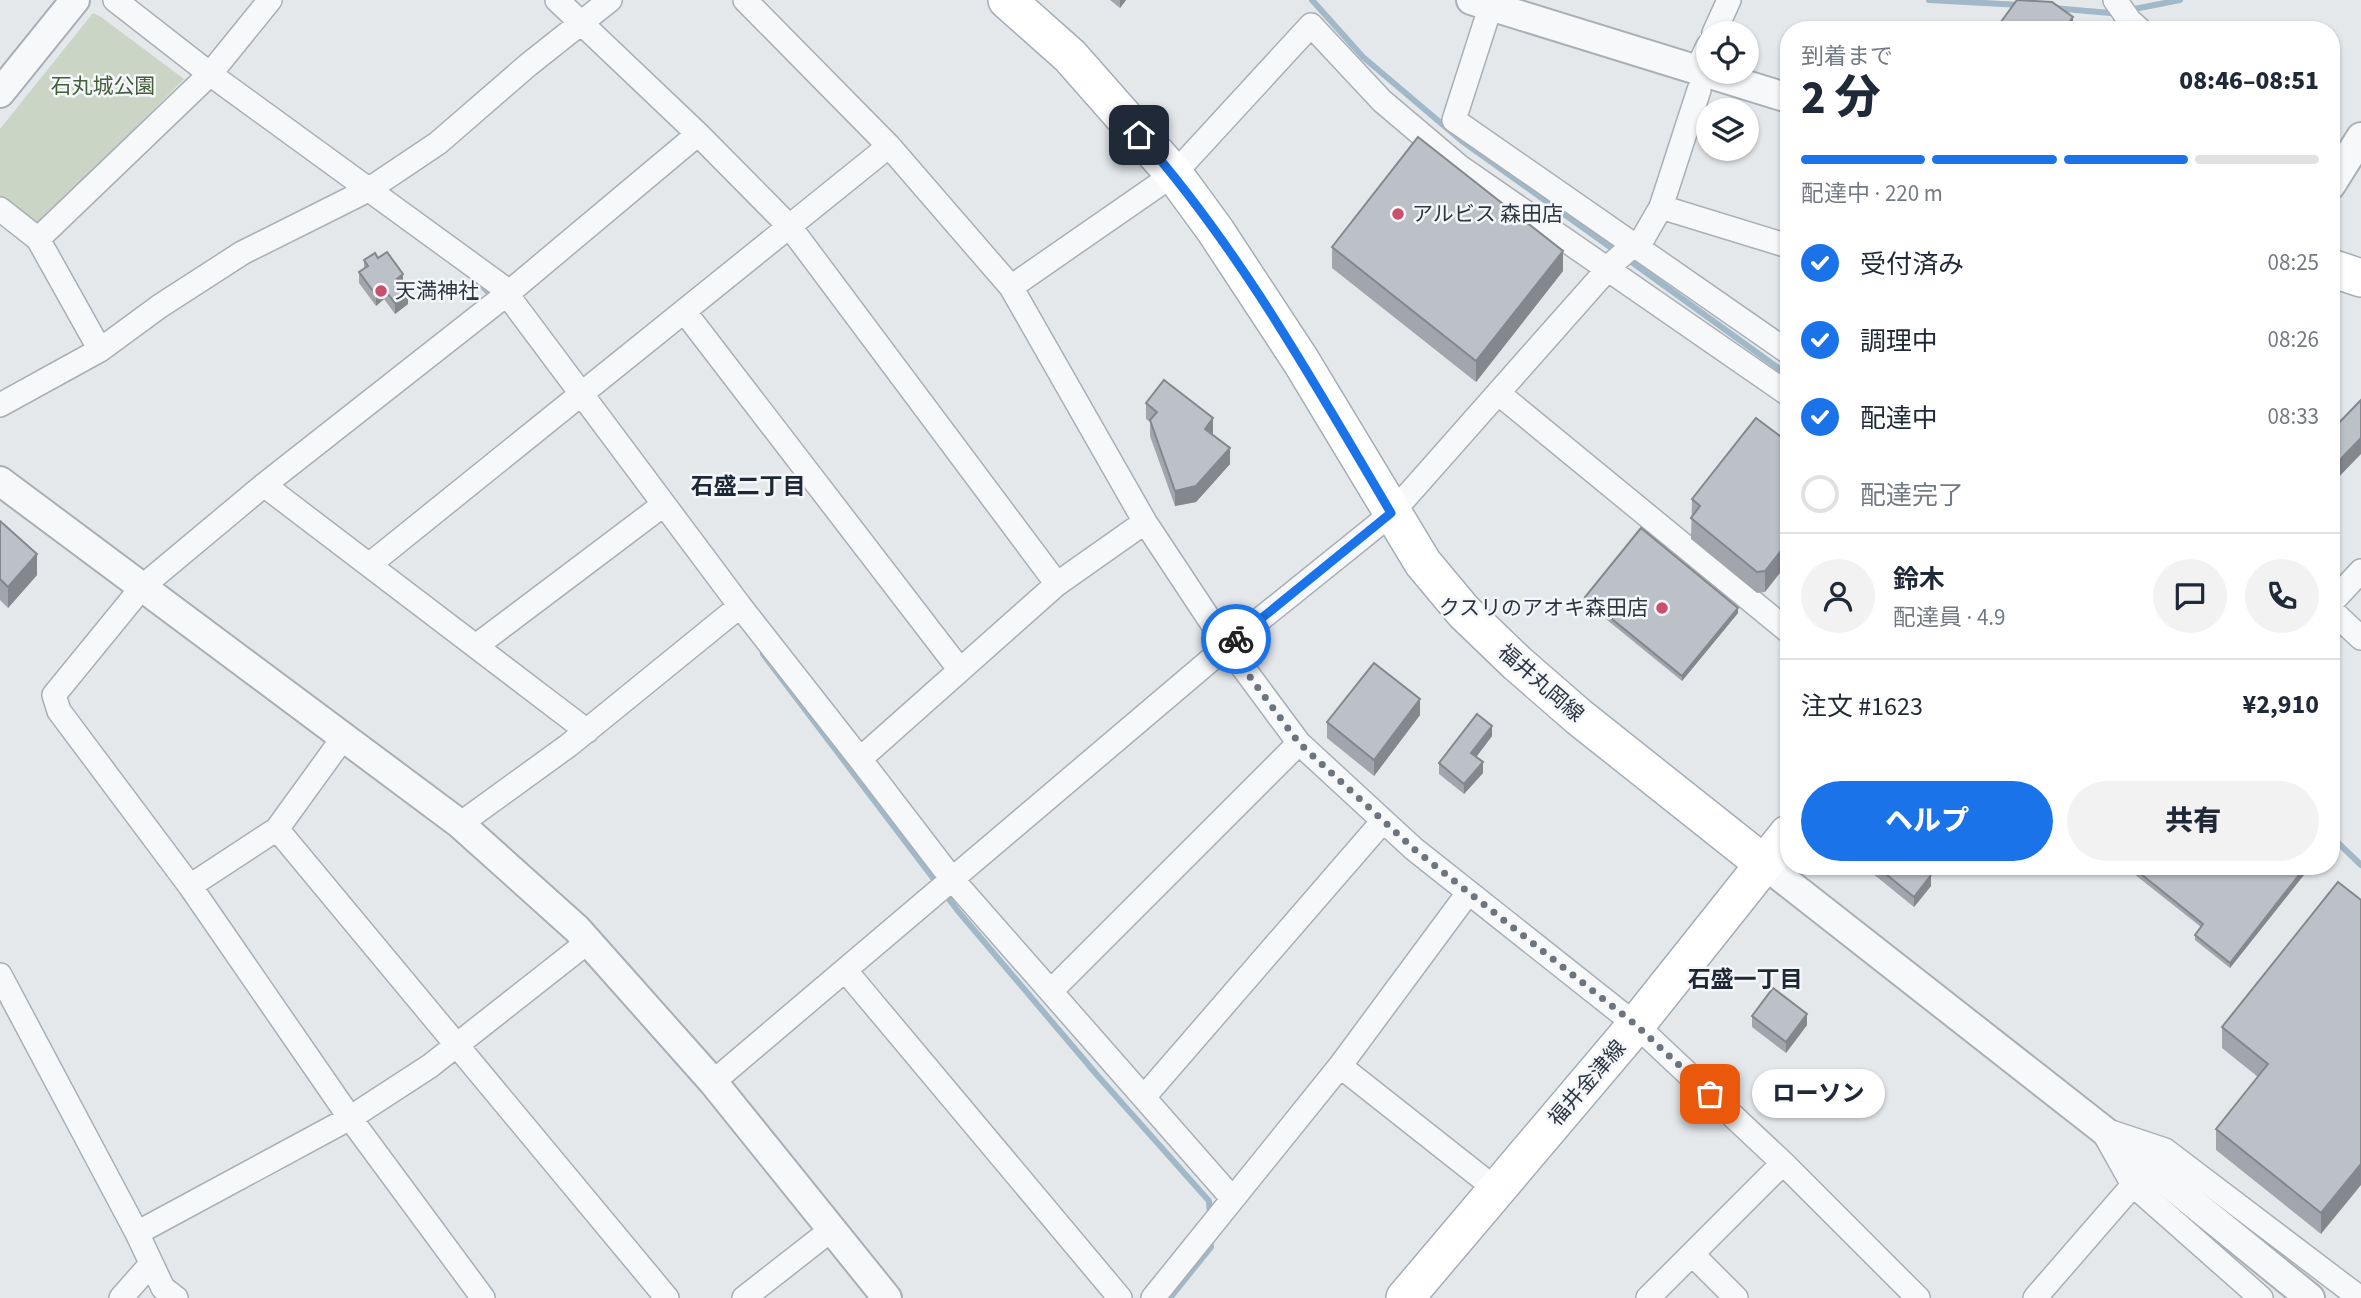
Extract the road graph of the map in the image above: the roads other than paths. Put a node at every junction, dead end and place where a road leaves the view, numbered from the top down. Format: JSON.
{"nodes":[{"id":1,"x":75,"y":0,"type":"edge"},
{"id":2,"x":115,"y":0,"type":"edge"},
{"id":3,"x":270,"y":0,"type":"edge"},
{"id":4,"x":557,"y":0,"type":"edge"},
{"id":5,"x":610,"y":0,"type":"edge"},
{"id":6,"x":745,"y":0,"type":"edge"},
{"id":7,"x":1007,"y":0,"type":"edge"},
{"id":8,"x":1729,"y":0,"type":"edge"},
{"id":9,"x":2115,"y":0,"type":"edge"},
{"id":10,"x":1481,"y":3,"type":"edge"},
{"id":11,"x":1719,"y":21,"type":"edge"},
{"id":12,"x":2130,"y":21,"type":"edge"},
{"id":13,"x":581,"y":22,"type":"junction"},
{"id":14,"x":1696,"y":67,"type":"edge"},
{"id":15,"x":210,"y":74,"type":"junction"},
{"id":16,"x":1696,"y":84,"type":"edge"},
{"id":17,"x":1747,"y":84,"type":"edge"},
{"id":18,"x":0,"y":93,"type":"edge"},
{"id":19,"x":1780,"y":95,"type":"edge"},
{"id":20,"x":698,"y":134,"type":"junction"},
{"id":21,"x":2361,"y":137,"type":"edge"},
{"id":22,"x":889,"y":146,"type":"junction"},
{"id":23,"x":2340,"y":171,"type":"edge"},
{"id":24,"x":1174,"y":174,"type":"junction"},
{"id":25,"x":368,"y":190,"type":"junction"},
{"id":26,"x":1661,"y":207,"type":"junction"},
{"id":27,"x":0,"y":209,"type":"edge"},
{"id":28,"x":790,"y":227,"type":"junction"},
{"id":29,"x":38,"y":239,"type":"junction"},
{"id":30,"x":1780,"y":244,"type":"edge"},
{"id":31,"x":1622,"y":257,"type":"junction"},
{"id":32,"x":2340,"y":271,"type":"edge"},
{"id":33,"x":2361,"y":278,"type":"edge"},
{"id":34,"x":1011,"y":287,"type":"junction"},
{"id":35,"x":507,"y":294,"type":"junction"},
{"id":36,"x":684,"y":312,"type":"junction"},
{"id":37,"x":1780,"y":347,"type":"edge"},
{"id":38,"x":100,"y":350,"type":"junction"},
{"id":39,"x":1780,"y":387,"type":"edge"},
{"id":40,"x":1498,"y":393,"type":"junction"},
{"id":41,"x":580,"y":394,"type":"junction"},
{"id":42,"x":0,"y":405,"type":"edge"},
{"id":43,"x":0,"y":481,"type":"edge"},
{"id":44,"x":264,"y":485,"type":"junction"},
{"id":45,"x":663,"y":505,"type":"junction"},
{"id":46,"x":1391,"y":513,"type":"junction"},
{"id":47,"x":1145,"y":522,"type":"junction"},
{"id":48,"x":369,"y":565,"type":"junction"},
{"id":49,"x":2361,"y":571,"type":"edge"},
{"id":50,"x":1057,"y":584,"type":"junction"},
{"id":51,"x":143,"y":586,"type":"junction"},
{"id":52,"x":2340,"y":593,"type":"edge"},
{"id":53,"x":740,"y":606,"type":"junction"},
{"id":54,"x":2340,"y":618,"type":"edge"},
{"id":55,"x":1780,"y":624,"type":"edge"},
{"id":56,"x":2361,"y":638,"type":"edge"},
{"id":57,"x":475,"y":646,"type":"junction"},
{"id":58,"x":1227,"y":646,"type":"junction"},
{"id":59,"x":960,"y":670,"type":"junction"},
{"id":60,"x":587,"y":731,"type":"junction"},
{"id":61,"x":343,"y":738,"type":"junction"},
{"id":62,"x":1299,"y":743,"type":"junction"},
{"id":63,"x":860,"y":759,"type":"junction"},
{"id":64,"x":1383,"y":821,"type":"junction"},
{"id":65,"x":460,"y":824,"type":"junction"},
{"id":66,"x":276,"y":829,"type":"junction"},
{"id":67,"x":1780,"y":844,"type":"edge"},
{"id":68,"x":1764,"y":864,"type":"junction"},
{"id":69,"x":952,"y":879,"type":"junction"},
{"id":70,"x":190,"y":886,"type":"junction"},
{"id":71,"x":1468,"y":892,"type":"junction"},
{"id":72,"x":589,"y":941,"type":"junction"},
{"id":73,"x":845,"y":970,"type":"junction"},
{"id":74,"x":0,"y":975,"type":"edge"},
{"id":75,"x":1051,"y":991,"type":"junction"},
{"id":76,"x":1636,"y":1025,"type":"junction"},
{"id":77,"x":458,"y":1044,"type":"junction"},
{"id":78,"x":1340,"y":1066,"type":"junction"},
{"id":79,"x":713,"y":1082,"type":"junction"},
{"id":80,"x":1144,"y":1097,"type":"junction"},
{"id":81,"x":350,"y":1118,"type":"junction"},
{"id":82,"x":2102,"y":1129,"type":"junction"},
{"id":83,"x":1783,"y":1163,"type":"junction"},
{"id":84,"x":2133,"y":1185,"type":"junction"},
{"id":85,"x":1497,"y":1190,"type":"junction"},
{"id":86,"x":1232,"y":1198,"type":"junction"},
{"id":87,"x":831,"y":1230,"type":"junction"},
{"id":88,"x":137,"y":1233,"type":"junction"},
{"id":89,"x":1692,"y":1254,"type":"junction"},
{"id":90,"x":151,"y":1264,"type":"junction"},
{"id":91,"x":121,"y":1298,"type":"edge"},
{"id":92,"x":176,"y":1298,"type":"edge"},
{"id":93,"x":483,"y":1298,"type":"edge"},
{"id":94,"x":667,"y":1298,"type":"edge"},
{"id":95,"x":744,"y":1298,"type":"edge"},
{"id":96,"x":887,"y":1298,"type":"edge"},
{"id":97,"x":1120,"y":1298,"type":"edge"},
{"id":98,"x":1153,"y":1298,"type":"edge"},
{"id":99,"x":1405,"y":1298,"type":"edge"},
{"id":100,"x":1648,"y":1298,"type":"edge"},
{"id":101,"x":1736,"y":1298,"type":"edge"},
{"id":102,"x":1917,"y":1298,"type":"edge"},
{"id":103,"x":2035,"y":1298,"type":"edge"},
{"id":104,"x":2261,"y":1298,"type":"edge"},
{"id":105,"x":2310,"y":1298,"type":"edge"},
{"id":106,"x":2360,"y":1298,"type":"edge"}],
"edges":[{"from":1,"to":18,"type":"street"},
{"from":2,"to":15,"type":"street"},
{"from":3,"to":15,"type":"street"},
{"from":4,"to":13,"type":"street"},
{"from":5,"to":13,"type":"street"},
{"from":6,"to":22,"type":"street"},
{"from":7,"to":24,"type":"main road","name":"福井丸岡線"},
{"from":8,"to":11,"type":"street"},
{"from":9,"to":12,"type":"street"},
{"from":10,"to":14,"type":"street"},
{"from":10,"to":31,"type":"street"},
{"from":13,"to":20,"type":"street"},
{"from":13,"to":25,"type":"street"},
{"from":15,"to":25,"type":"street"},
{"from":15,"to":29,"type":"street"},
{"from":16,"to":26,"type":"street"},
{"from":17,"to":19,"type":"street"},
{"from":20,"to":28,"type":"street"},
{"from":20,"to":35,"type":"street"},
{"from":21,"to":23,"type":"street"},
{"from":22,"to":28,"type":"street"},
{"from":22,"to":34,"type":"street"},
{"from":24,"to":31,"type":"street"},
{"from":24,"to":34,"type":"street"},
{"from":24,"to":46,"type":"main road","name":"福井丸岡線"},
{"from":25,"to":35,"type":"street"},
{"from":25,"to":38,"type":"street"},
{"from":26,"to":30,"type":"street"},
{"from":26,"to":31,"type":"street"},
{"from":27,"to":29,"type":"street"},
{"from":28,"to":36,"type":"street"},
{"from":28,"to":50,"type":"street"},
{"from":29,"to":38,"type":"street"},
{"from":31,"to":37,"type":"street"},
{"from":31,"to":39,"type":"street"},
{"from":31,"to":40,"type":"street"},
{"from":32,"to":33,"type":"main road"},
{"from":34,"to":47,"type":"street"},
{"from":35,"to":41,"type":"street"},
{"from":35,"to":44,"type":"street"},
{"from":36,"to":41,"type":"street"},
{"from":36,"to":59,"type":"street"},
{"from":38,"to":42,"type":"street"},
{"from":40,"to":46,"type":"street"},
{"from":40,"to":55,"type":"street"},
{"from":41,"to":45,"type":"street"},
{"from":41,"to":48,"type":"street"},
{"from":43,"to":51,"type":"street"},
{"from":44,"to":48,"type":"street"},
{"from":44,"to":51,"type":"street"},
{"from":45,"to":53,"type":"street"},
{"from":45,"to":57,"type":"street"},
{"from":46,"to":58,"type":"street"},
{"from":46,"to":68,"type":"main road","name":"福井丸岡線"},
{"from":47,"to":50,"type":"street"},
{"from":47,"to":58,"type":"street"},
{"from":48,"to":57,"type":"street"},
{"from":49,"to":52,"type":"street"},
{"from":50,"to":59,"type":"street"},
{"from":51,"to":61,"type":"street"},
{"from":51,"to":70,"type":"street"},
{"from":53,"to":60,"type":"street"},
{"from":53,"to":63,"type":"street"},
{"from":54,"to":56,"type":"street"},
{"from":57,"to":60,"type":"street"},
{"from":58,"to":62,"type":"street"},
{"from":58,"to":69,"type":"street"},
{"from":59,"to":63,"type":"street"},
{"from":60,"to":65,"type":"street"},
{"from":61,"to":65,"type":"street"},
{"from":61,"to":66,"type":"street"},
{"from":62,"to":64,"type":"street"},
{"from":62,"to":75,"type":"street"},
{"from":63,"to":69,"type":"street"},
{"from":64,"to":71,"type":"street"},
{"from":64,"to":80,"type":"street"},
{"from":65,"to":72,"type":"street"},
{"from":66,"to":70,"type":"street"},
{"from":66,"to":77,"type":"street"},
{"from":67,"to":68,"type":"main road"},
{"from":68,"to":76,"type":"main road","name":"福井金津線"},
{"from":68,"to":82,"type":"street"},
{"from":69,"to":73,"type":"street"},
{"from":69,"to":75,"type":"street"},
{"from":70,"to":81,"type":"street"},
{"from":71,"to":76,"type":"street"},
{"from":71,"to":78,"type":"street"},
{"from":72,"to":77,"type":"street"},
{"from":72,"to":79,"type":"street"},
{"from":73,"to":79,"type":"street"},
{"from":73,"to":97,"type":"street"},
{"from":74,"to":88,"type":"street"},
{"from":75,"to":80,"type":"street"},
{"from":76,"to":83,"type":"street"},
{"from":76,"to":85,"type":"main road","name":"福井金津線"},
{"from":77,"to":81,"type":"street"},
{"from":77,"to":94,"type":"street"},
{"from":78,"to":85,"type":"street"},
{"from":78,"to":86,"type":"street"},
{"from":79,"to":87,"type":"street"},
{"from":80,"to":86,"type":"street"},
{"from":81,"to":88,"type":"street"},
{"from":81,"to":93,"type":"street"},
{"from":82,"to":84,"type":"street"},
{"from":82,"to":105,"type":"street"},
{"from":82,"to":106,"type":"street"},
{"from":83,"to":89,"type":"street"},
{"from":83,"to":102,"type":"street"},
{"from":84,"to":103,"type":"street"},
{"from":84,"to":104,"type":"street"},
{"from":85,"to":99,"type":"main road","name":"福井金津線"},
{"from":86,"to":98,"type":"street"},
{"from":87,"to":95,"type":"street"},
{"from":87,"to":96,"type":"street"},
{"from":88,"to":90,"type":"street"},
{"from":89,"to":100,"type":"street"},
{"from":89,"to":101,"type":"street"},
{"from":90,"to":91,"type":"street"},
{"from":90,"to":92,"type":"street"}]}
